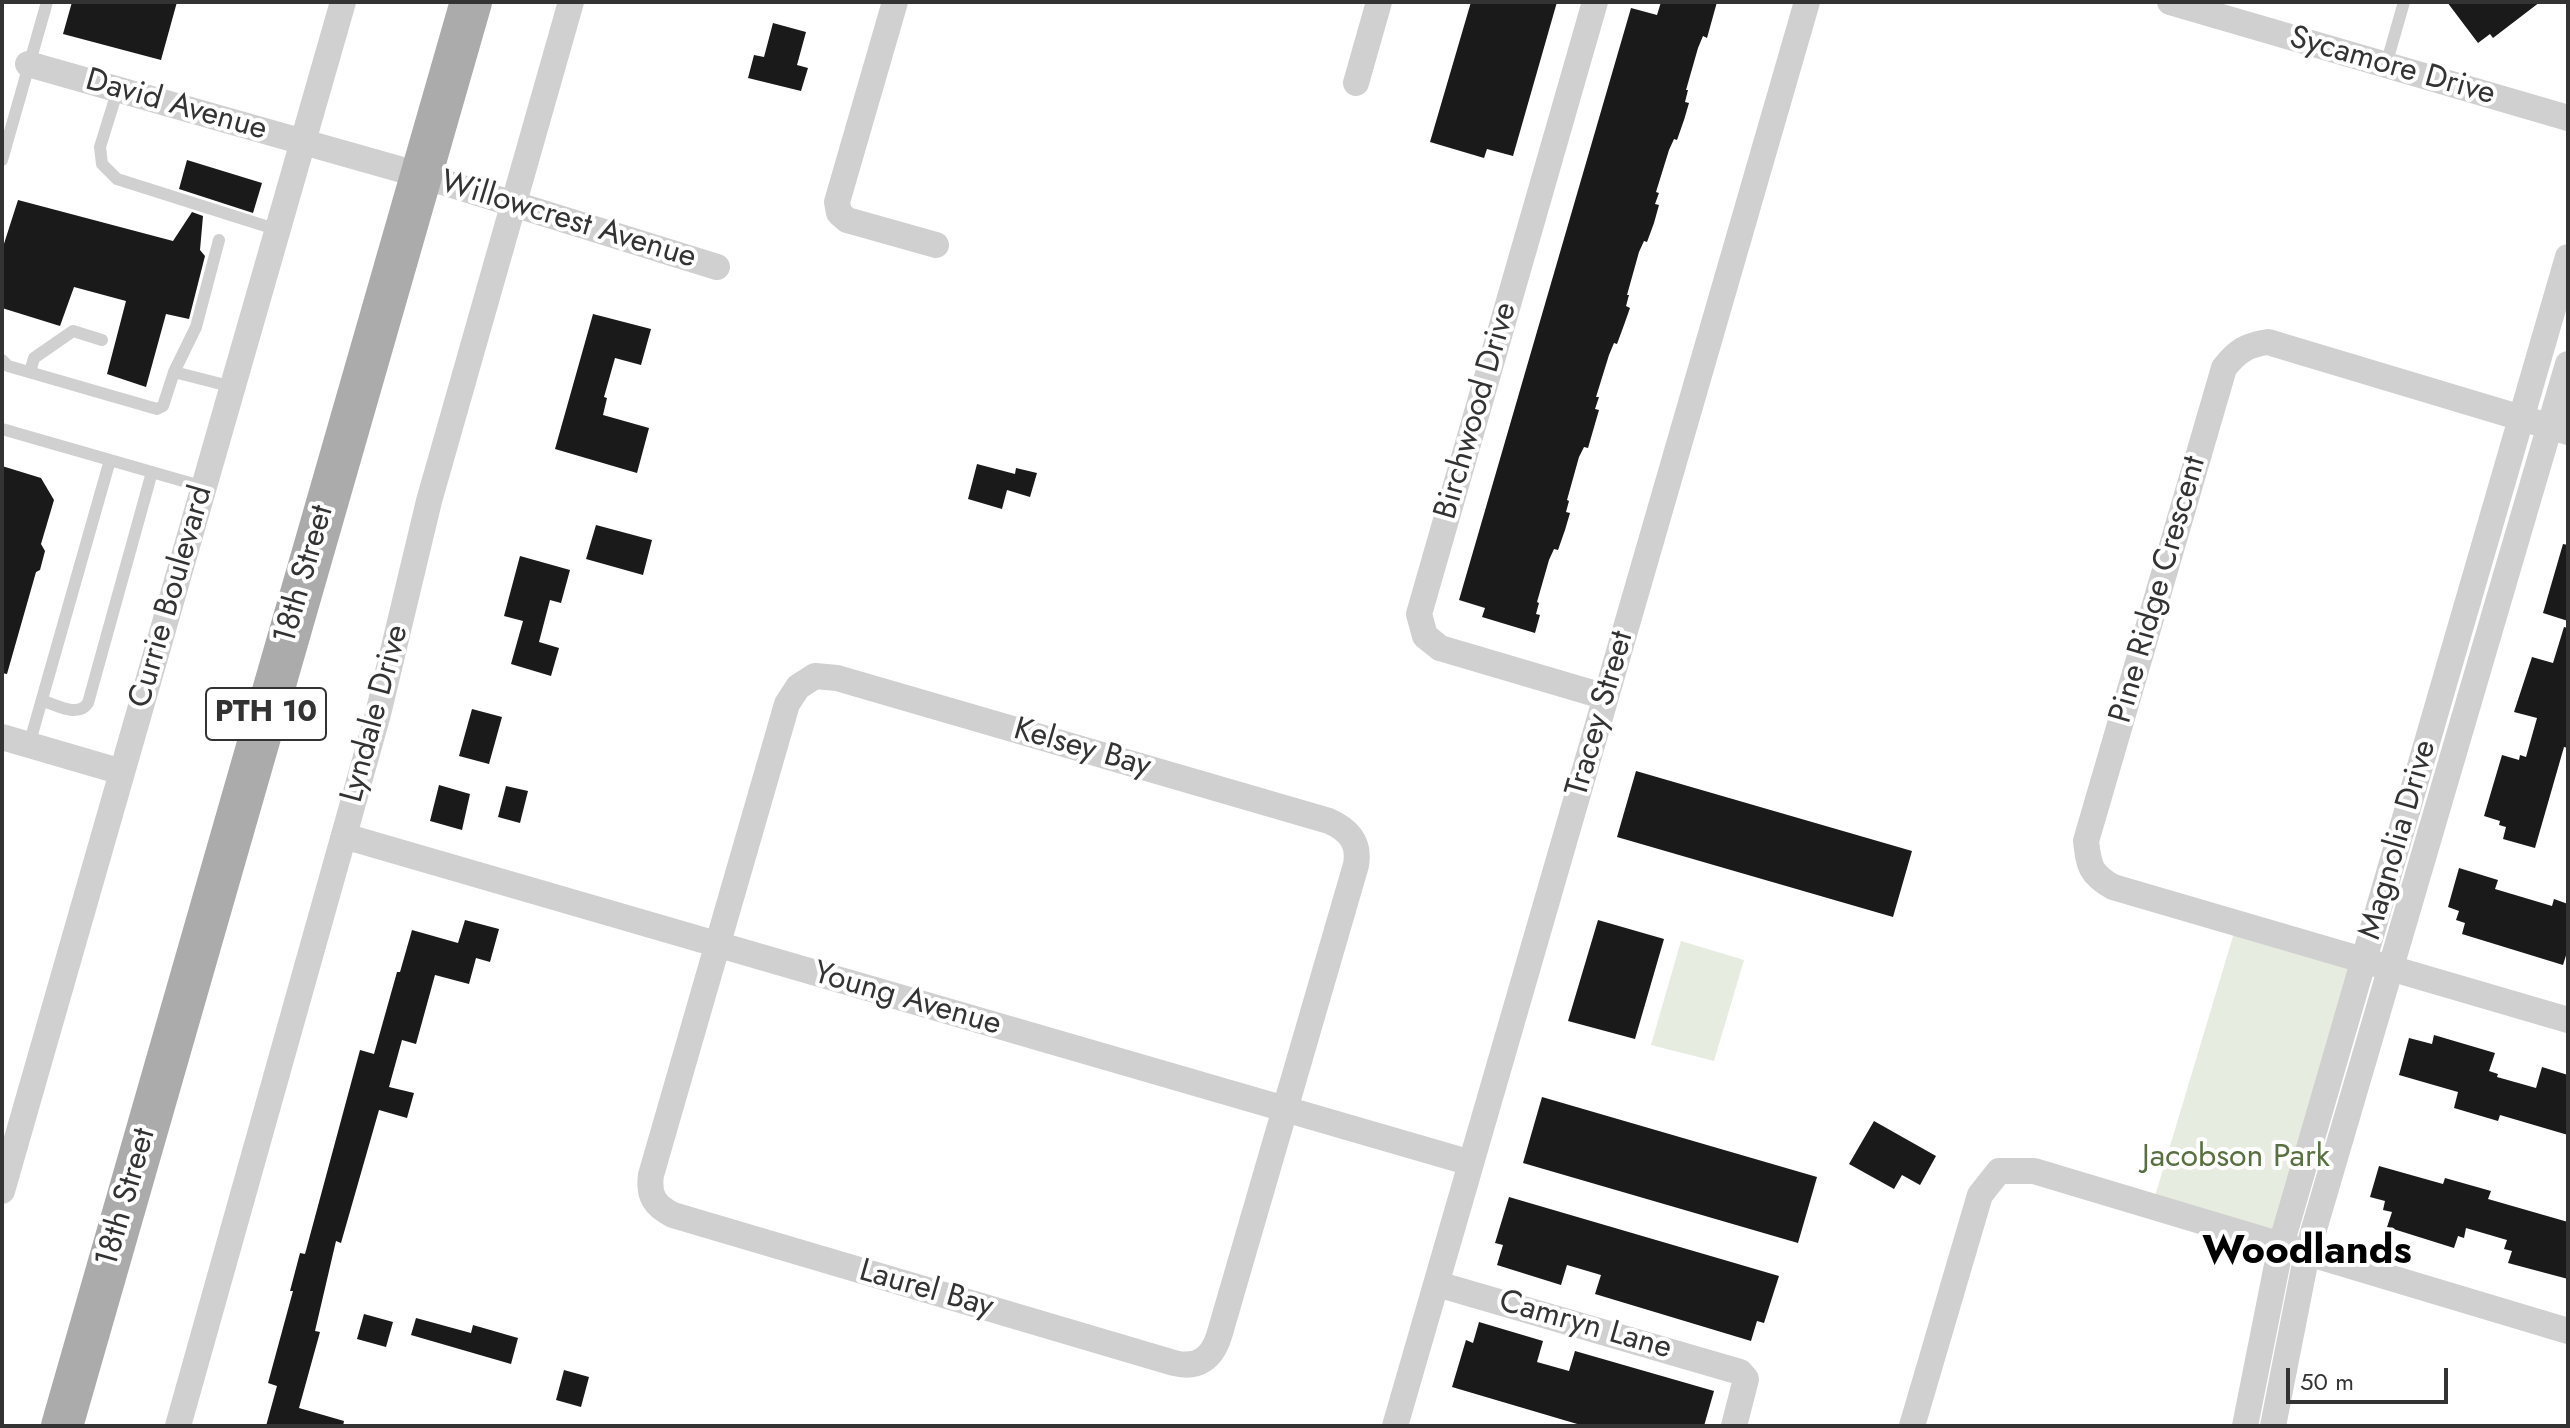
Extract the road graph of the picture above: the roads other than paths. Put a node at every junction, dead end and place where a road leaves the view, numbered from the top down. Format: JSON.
{"nodes":[{"id":1,"x":47,"y":2,"type":"edge"},
{"id":2,"x":343,"y":2,"type":"edge"},
{"id":3,"x":471,"y":2,"type":"edge"},
{"id":4,"x":571,"y":2,"type":"edge"},
{"id":5,"x":895,"y":2,"type":"edge"},
{"id":6,"x":1379,"y":2,"type":"edge"},
{"id":7,"x":1595,"y":2,"type":"edge"},
{"id":8,"x":1807,"y":2,"type":"edge"},
{"id":9,"x":2170,"y":2,"type":"edge"},
{"id":10,"x":2404,"y":2,"type":"edge"},
{"id":11,"x":28,"y":64,"type":"junction"},
{"id":12,"x":2386,"y":65,"type":"junction"},
{"id":13,"x":1356,"y":83,"type":"dead end"},
{"id":14,"x":118,"y":89,"type":"junction"},
{"id":15,"x":2568,"y":118,"type":"edge"},
{"id":16,"x":303,"y":142,"type":"junction"},
{"id":17,"x":2,"y":160,"type":"edge"},
{"id":18,"x":420,"y":175,"type":"junction"},
{"id":19,"x":514,"y":204,"type":"junction"},
{"id":20,"x":278,"y":230,"type":"junction"},
{"id":21,"x":219,"y":240,"type":"dead end"},
{"id":22,"x":936,"y":245,"type":"dead end"},
{"id":23,"x":2568,"y":257,"type":"edge"},
{"id":24,"x":717,"y":267,"type":"dead end"},
{"id":25,"x":102,"y":340,"type":"dead end"},
{"id":26,"x":2,"y":360,"type":"edge"},
{"id":27,"x":2568,"y":364,"type":"edge"},
{"id":28,"x":30,"y":372,"type":"junction"},
{"id":29,"x":174,"y":372,"type":"junction"},
{"id":30,"x":233,"y":387,"type":"junction"},
{"id":31,"x":2521,"y":417,"type":"junction"},
{"id":32,"x":2,"y":429,"type":"edge"},
{"id":33,"x":2559,"y":429,"type":"edge"},
{"id":34,"x":110,"y":460,"type":"junction"},
{"id":35,"x":152,"y":472,"type":"junction"},
{"id":36,"x":204,"y":487,"type":"junction"},
{"id":37,"x":1606,"y":697,"type":"junction"},
{"id":38,"x":43,"y":701,"type":"junction"},
{"id":39,"x":2,"y":737,"type":"edge"},
{"id":40,"x":29,"y":745,"type":"junction"},
{"id":41,"x":122,"y":772,"type":"junction"},
{"id":42,"x":344,"y":836,"type":"junction"},
{"id":43,"x":716,"y":944,"type":"junction"},
{"id":44,"x":2364,"y":961,"type":"junction"},
{"id":45,"x":2390,"y":969,"type":"junction"},
{"id":46,"x":2568,"y":1020,"type":"edge"},
{"id":47,"x":1286,"y":1110,"type":"junction"},
{"id":48,"x":1471,"y":1163,"type":"junction"},
{"id":49,"x":2,"y":1191,"type":"edge"},
{"id":50,"x":2281,"y":1245,"type":"junction"},
{"id":51,"x":2307,"y":1253,"type":"junction"},
{"id":52,"x":1437,"y":1284,"type":"junction"},
{"id":53,"x":2568,"y":1331,"type":"edge"},
{"id":54,"x":62,"y":1426,"type":"edge"},
{"id":55,"x":178,"y":1426,"type":"edge"},
{"id":56,"x":1395,"y":1426,"type":"edge"},
{"id":57,"x":1734,"y":1426,"type":"edge"},
{"id":58,"x":1912,"y":1426,"type":"edge"},
{"id":59,"x":2245,"y":1426,"type":"edge"},
{"id":60,"x":2273,"y":1426,"type":"edge"}],
"edges":[{"from":1,"to":11,"type":"lane"},
{"from":2,"to":16,"type":"street","name":"Currie Boulevard"},
{"from":3,"to":18,"type":"main road","name":"18th Street","number":"PTH 10"},
{"from":4,"to":19,"type":"street","name":"Lyndale Drive"},
{"from":5,"to":22,"type":"street"},
{"from":6,"to":13,"type":"street"},
{"from":7,"to":37,"type":"street","name":"Birchwood Drive"},
{"from":8,"to":37,"type":"street","name":"Tracey Street"},
{"from":9,"to":12,"type":"street","name":"Sycamore Drive"},
{"from":10,"to":12,"type":"lane"},
{"from":11,"to":14,"type":"street","name":"David Avenue"},
{"from":11,"to":17,"type":"lane"},
{"from":12,"to":15,"type":"street","name":"Sycamore Drive"},
{"from":14,"to":16,"type":"street","name":"David Avenue"},
{"from":14,"to":20,"type":"lane"},
{"from":16,"to":18,"type":"street","name":"David Avenue"},
{"from":16,"to":20,"type":"street","name":"Currie Boulevard"},
{"from":18,"to":19,"type":"street","name":"Willowcrest Avenue"},
{"from":18,"to":54,"type":"main road","name":"18th Street","number":"PTH 10"},
{"from":19,"to":24,"type":"street","name":"Willowcrest Avenue"},
{"from":19,"to":42,"type":"street","name":"Lyndale Drive"},
{"from":20,"to":30,"type":"street","name":"Currie Boulevard"},
{"from":21,"to":29,"type":"lane"},
{"from":23,"to":31,"type":"street","name":"Magnolia Drive"},
{"from":25,"to":28,"type":"lane"},
{"from":26,"to":28,"type":"lane"},
{"from":27,"to":33,"type":"street","name":"Magnolia Drive"},
{"from":28,"to":29,"type":"lane"},
{"from":29,"to":30,"type":"lane"},
{"from":30,"to":36,"type":"street","name":"Currie Boulevard"},
{"from":31,"to":33,"type":"street","name":"Pine Ridge Crescent"},
{"from":31,"to":44,"type":"street","name":"Magnolia Drive"},
{"from":31,"to":44,"type":"street","name":"Pine Ridge Crescent"},
{"from":32,"to":34,"type":"lane"},
{"from":33,"to":45,"type":"street","name":"Magnolia Drive"},
{"from":34,"to":35,"type":"lane"},
{"from":34,"to":38,"type":"lane"},
{"from":35,"to":36,"type":"lane"},
{"from":35,"to":38,"type":"lane"},
{"from":36,"to":41,"type":"street","name":"Currie Boulevard"},
{"from":37,"to":48,"type":"street","name":"Tracey Street"},
{"from":38,"to":40,"type":"lane"},
{"from":39,"to":40,"type":"street"},
{"from":40,"to":41,"type":"street"},
{"from":41,"to":49,"type":"street","name":"Currie Boulevard"},
{"from":42,"to":43,"type":"street","name":"Young Avenue"},
{"from":42,"to":55,"type":"street","name":"Lyndale Drive"},
{"from":43,"to":47,"type":"street","name":"Young Avenue"},
{"from":43,"to":47,"type":"street","name":"Laurel Bay"},
{"from":43,"to":47,"type":"street","name":"Kelsey Bay"},
{"from":44,"to":45,"type":"street"},
{"from":44,"to":50,"type":"street","name":"Magnolia Drive"},
{"from":45,"to":46,"type":"street"},
{"from":45,"to":51,"type":"street","name":"Magnolia Drive"},
{"from":47,"to":48,"type":"street","name":"Young Avenue"},
{"from":48,"to":52,"type":"street","name":"Tracey Street"},
{"from":50,"to":51,"type":"street"},
{"from":50,"to":58,"type":"street"},
{"from":50,"to":59,"type":"street","name":"Magnolia Drive"},
{"from":51,"to":53,"type":"street"},
{"from":51,"to":60,"type":"street","name":"Magnolia Drive"},
{"from":52,"to":56,"type":"street","name":"Tracey Street"},
{"from":52,"to":57,"type":"street","name":"Camryn Lane"}]}
